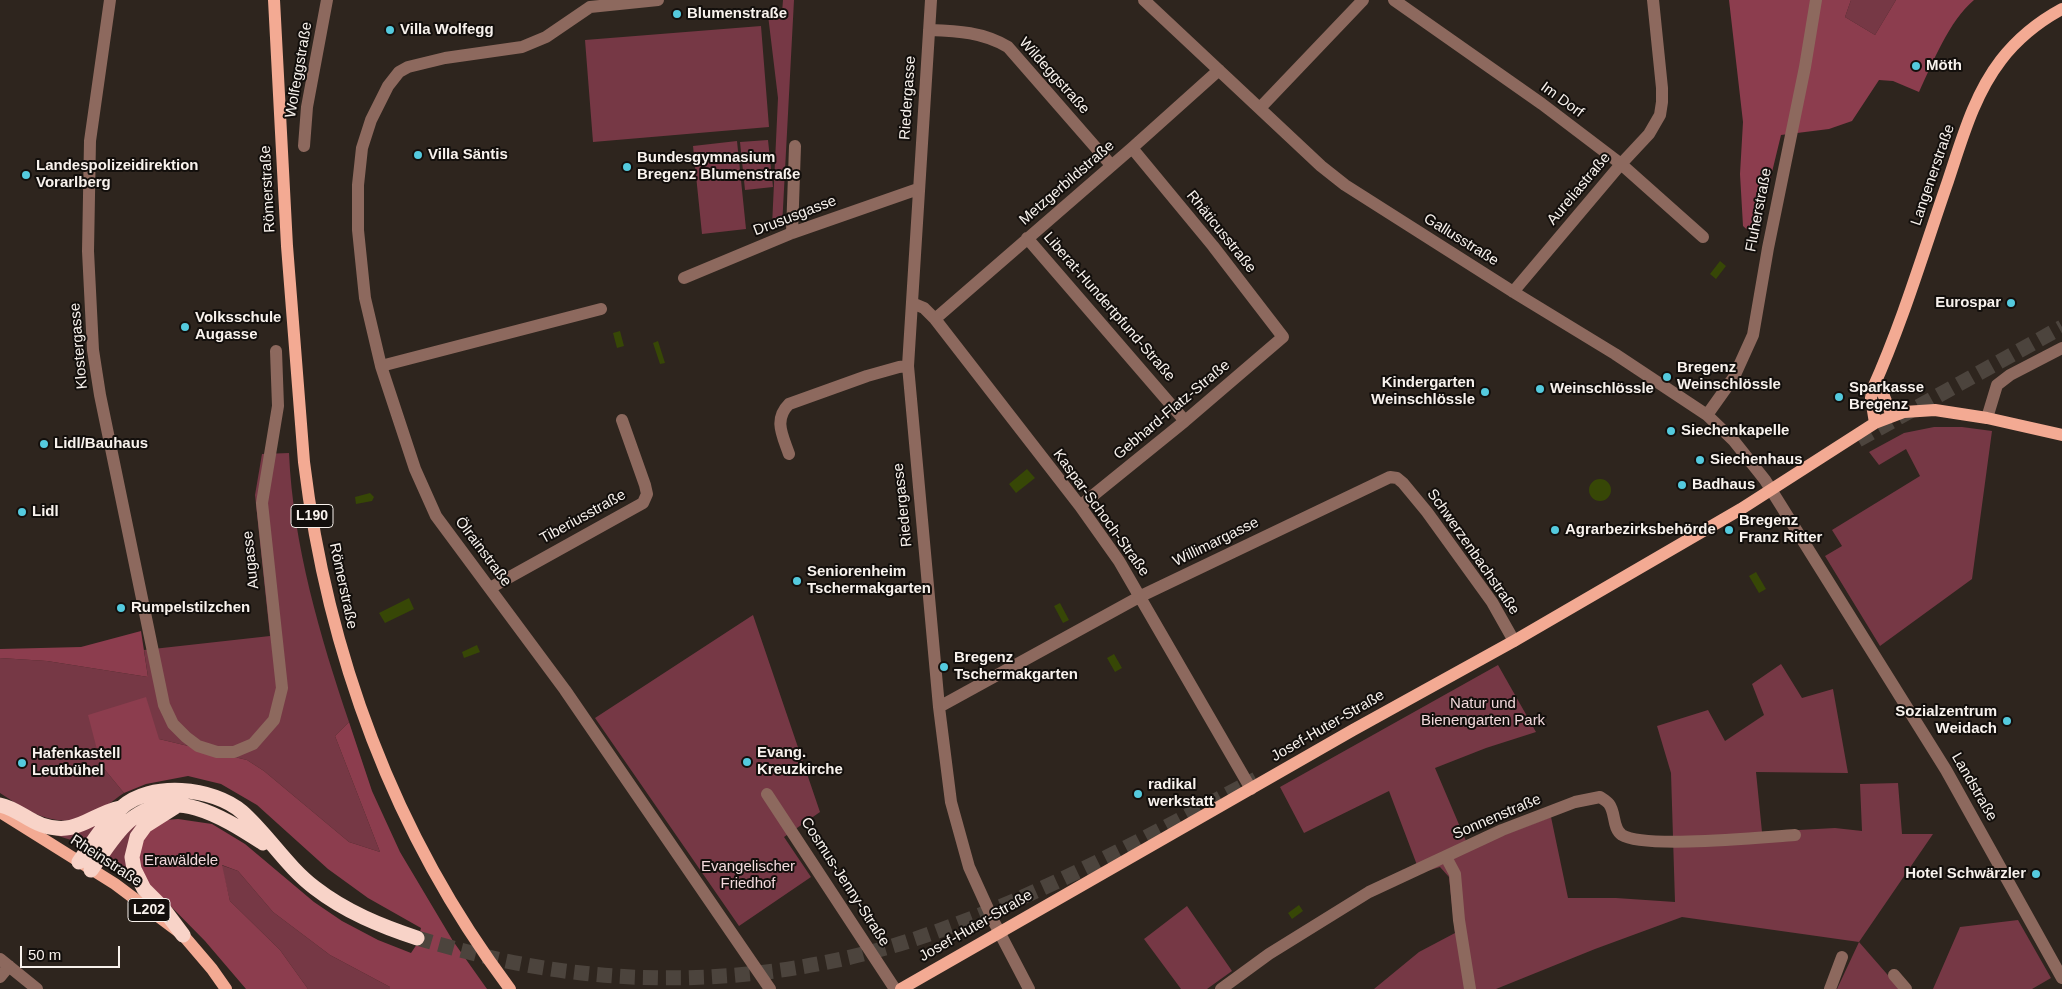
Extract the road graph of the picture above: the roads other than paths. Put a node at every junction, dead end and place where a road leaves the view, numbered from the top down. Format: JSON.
{"nodes":[{"id":1,"x":110,"y":0,"type":"edge"},
{"id":2,"x":274,"y":0,"type":"edge"},
{"id":3,"x":327,"y":0,"type":"edge"},
{"id":4,"x":658,"y":0,"type":"edge"},
{"id":5,"x":931,"y":0,"type":"edge"},
{"id":6,"x":1144,"y":0,"type":"edge"},
{"id":7,"x":1363,"y":0,"type":"edge"},
{"id":8,"x":1394,"y":0,"type":"edge"},
{"id":9,"x":1653,"y":0,"type":"edge"},
{"id":10,"x":1816,"y":0,"type":"edge"},
{"id":11,"x":636,"y":1,"type":"edge"},
{"id":12,"x":2062,"y":9,"type":"edge"},
{"id":13,"x":929,"y":30,"type":"junction"},
{"id":14,"x":1219,"y":70,"type":"junction"},
{"id":15,"x":1260,"y":108,"type":"junction"},
{"id":16,"x":304,"y":146,"type":"dead end"},
{"id":17,"x":795,"y":146,"type":"dead end"},
{"id":18,"x":1132,"y":148,"type":"junction"},
{"id":19,"x":1621,"y":164,"type":"junction"},
{"id":20,"x":1111,"y":165,"type":"junction"},
{"id":21,"x":918,"y":189,"type":"junction"},
{"id":22,"x":792,"y":233,"type":"junction"},
{"id":23,"x":1704,"y":237,"type":"dead end"},
{"id":24,"x":1027,"y":238,"type":"junction"},
{"id":25,"x":684,"y":278,"type":"dead end"},
{"id":26,"x":1513,"y":292,"type":"junction"},
{"id":27,"x":912,"y":304,"type":"junction"},
{"id":28,"x":601,"y":309,"type":"dead end"},
{"id":29,"x":934,"y":319,"type":"junction"},
{"id":30,"x":1283,"y":337,"type":"joint"},
{"id":31,"x":2062,"y":348,"type":"edge"},
{"id":32,"x":276,"y":352,"type":"dead end"},
{"id":33,"x":381,"y":366,"type":"junction"},
{"id":34,"x":908,"y":366,"type":"junction"},
{"id":35,"x":1877,"y":379,"type":"junction"},
{"id":36,"x":1706,"y":415,"type":"junction"},
{"id":37,"x":1892,"y":416,"type":"junction"},
{"id":38,"x":1987,"y":418,"type":"junction"},
{"id":39,"x":622,"y":420,"type":"dead end"},
{"id":40,"x":1185,"y":421,"type":"junction"},
{"id":41,"x":1875,"y":423,"type":"junction"},
{"id":42,"x":2062,"y":434,"type":"edge"},
{"id":43,"x":789,"y":454,"type":"dead end"},
{"id":44,"x":1403,"y":483,"type":"joint"},
{"id":45,"x":1771,"y":490,"type":"junction"},
{"id":46,"x":1080,"y":506,"type":"junction"},
{"id":47,"x":490,"y":588,"type":"junction"},
{"id":48,"x":1141,"y":596,"type":"junction"},
{"id":49,"x":1514,"y":641,"type":"junction"},
{"id":50,"x":161,"y":684,"type":"joint"},
{"id":51,"x":939,"y":706,"type":"junction"},
{"id":52,"x":1251,"y":789,"type":"junction"},
{"id":53,"x":767,"y":794,"type":"dead end"},
{"id":54,"x":0,"y":804,"type":"edge"},
{"id":55,"x":176,"y":806,"type":"junction"},
{"id":56,"x":122,"y":807,"type":"junction"},
{"id":57,"x":0,"y":812,"type":"edge"},
{"id":58,"x":1794,"y":835,"type":"dead end"},
{"id":59,"x":279,"y":854,"type":"junction"},
{"id":60,"x":1446,"y":857,"type":"junction"},
{"id":61,"x":85,"y":866,"type":"junction"},
{"id":62,"x":999,"y":931,"type":"junction"},
{"id":63,"x":184,"y":936,"type":"junction"},
{"id":64,"x":417,"y":938,"type":"tunnel mouth"},
{"id":65,"x":1842,"y":957,"type":"dead end"},
{"id":66,"x":4,"y":962,"type":"edge"},
{"id":67,"x":1894,"y":975,"type":"dead end"},
{"id":68,"x":0,"y":977,"type":"edge"},
{"id":69,"x":2062,"y":978,"type":"edge"},
{"id":70,"x":37,"y":989,"type":"edge"},
{"id":71,"x":226,"y":989,"type":"edge"},
{"id":72,"x":510,"y":989,"type":"edge"},
{"id":73,"x":770,"y":989,"type":"edge"},
{"id":74,"x":895,"y":989,"type":"edge"},
{"id":75,"x":901,"y":989,"type":"edge"},
{"id":76,"x":1029,"y":989,"type":"edge"},
{"id":77,"x":1221,"y":989,"type":"edge"},
{"id":78,"x":1470,"y":989,"type":"edge"},
{"id":79,"x":1830,"y":989,"type":"edge"},
{"id":80,"x":1906,"y":989,"type":"edge"}],
"edges":[{"from":1,"to":50,"type":"street","name":"Klostergasse"},
{"from":2,"to":72,"type":"main road","name":"Römerstraße","number":"L190"},
{"from":3,"to":16,"type":"street","name":"Wolfeggstraße"},
{"from":4,"to":11,"type":"street"},
{"from":5,"to":13,"type":"street","name":"Riedergasse"},
{"from":6,"to":14,"type":"street","name":"Gallusstraße"},
{"from":7,"to":15,"type":"street"},
{"from":8,"to":19,"type":"street","name":"Im Dorf"},
{"from":9,"to":19,"type":"street","name":"Aureliastraße"},
{"from":10,"to":36,"type":"street","name":"Fluherstraße"},
{"from":11,"to":33,"type":"street","name":"Ölrainstraße"},
{"from":12,"to":35,"type":"main road","name":"Langenerstraße"},
{"from":13,"to":20,"type":"street","name":"Wildeggstraße"},
{"from":13,"to":21,"type":"street","name":"Riedergasse"},
{"from":14,"to":15,"type":"street","name":"Gallusstraße"},
{"from":14,"to":18,"type":"street","name":"Metzgerbildstraße"},
{"from":15,"to":26,"type":"street","name":"Gallusstraße"},
{"from":17,"to":22,"type":"street"},
{"from":18,"to":20,"type":"street","name":"Metzgerbildstraße"},
{"from":18,"to":30,"type":"street","name":"Rhäticusstraße"},
{"from":19,"to":23,"type":"street","name":"Im Dorf"},
{"from":19,"to":26,"type":"street","name":"Aureliastraße"},
{"from":20,"to":24,"type":"street","name":"Metzgerbildstraße"},
{"from":21,"to":22,"type":"street","name":"Drususgasse"},
{"from":21,"to":27,"type":"street","name":"Riedergasse"},
{"from":22,"to":25,"type":"street","name":"Drususgasse"},
{"from":24,"to":29,"type":"street","name":"Metzgerbildstraße"},
{"from":24,"to":40,"type":"street","name":"Liberat-Hundertpfund-Straße"},
{"from":26,"to":36,"type":"street","name":"Gallusstraße"},
{"from":27,"to":29,"type":"street","name":"Kaspar-Schoch-Straße"},
{"from":27,"to":34,"type":"street","name":"Riedergasse"},
{"from":28,"to":33,"type":"street"},
{"from":29,"to":46,"type":"street","name":"Kaspar-Schoch-Straße"},
{"from":30,"to":40,"type":"street","name":"Gebhard-Flatz-Straße"},
{"from":31,"to":38,"type":"street"},
{"from":32,"to":50,"type":"street","name":"Augasse"},
{"from":33,"to":47,"type":"street","name":"Ölrainstraße"},
{"from":34,"to":43,"type":"street"},
{"from":34,"to":51,"type":"street","name":"Riedergasse"},
{"from":35,"to":37,"type":"main road"},
{"from":35,"to":41,"type":"main road","name":"Langenerstraße"},
{"from":36,"to":45,"type":"street","name":"Gallusstraße"},
{"from":37,"to":38,"type":"main road","name":"Josef-Huter-Straße"},
{"from":37,"to":41,"type":"main road","name":"Josef-Huter-Straße"},
{"from":38,"to":42,"type":"main road","name":"Josef-Huter-Straße"},
{"from":39,"to":47,"type":"street","name":"Tiberiusstraße"},
{"from":40,"to":46,"type":"street","name":"Gebhard-Flatz-Straße"},
{"from":41,"to":45,"type":"main road","name":"Josef-Huter-Straße"},
{"from":44,"to":48,"type":"street","name":"Willimargasse"},
{"from":44,"to":49,"type":"street","name":"Schwerzenbachstraße"},
{"from":45,"to":49,"type":"main road","name":"Josef-Huter-Straße"},
{"from":45,"to":69,"type":"street","name":"Landstraße"},
{"from":46,"to":48,"type":"street","name":"Kaspar-Schoch-Straße"},
{"from":47,"to":73,"type":"street","name":"Ölrainstraße"},
{"from":48,"to":51,"type":"street","name":"Willimargasse"},
{"from":48,"to":52,"type":"street","name":"Kaspar-Schoch-Straße"},
{"from":49,"to":52,"type":"main road","name":"Josef-Huter-Straße"},
{"from":51,"to":62,"type":"street","name":"Riedergasse"},
{"from":52,"to":62,"type":"main road","name":"Josef-Huter-Straße"},
{"from":53,"to":74,"type":"street","name":"Cosmus-Jenny-Straße"},
{"from":54,"to":56,"type":"highway"},
{"from":55,"to":59,"type":"highway"},
{"from":55,"to":61,"type":"highway"},
{"from":55,"to":63,"type":"highway"},
{"from":56,"to":59,"type":"highway"},
{"from":56,"to":61,"type":"highway"},
{"from":57,"to":61,"type":"main road","name":"Rheinstraße","number":"L202"},
{"from":58,"to":60,"type":"street","name":"Sonnenstraße"},
{"from":59,"to":64,"type":"highway"},
{"from":60,"to":77,"type":"street","name":"Sonnenstraße"},
{"from":60,"to":78,"type":"street"},
{"from":61,"to":63,"type":"main road","name":"Rheinstraße","number":"L202"},
{"from":62,"to":75,"type":"main road","name":"Josef-Huter-Straße"},
{"from":62,"to":76,"type":"street","name":"Riedergasse"},
{"from":63,"to":71,"type":"main road","name":"Rheinstraße","number":"L202"},
{"from":65,"to":79,"type":"street"},
{"from":66,"to":68,"type":"street"},
{"from":66,"to":70,"type":"street"},
{"from":67,"to":80,"type":"street"}]}
